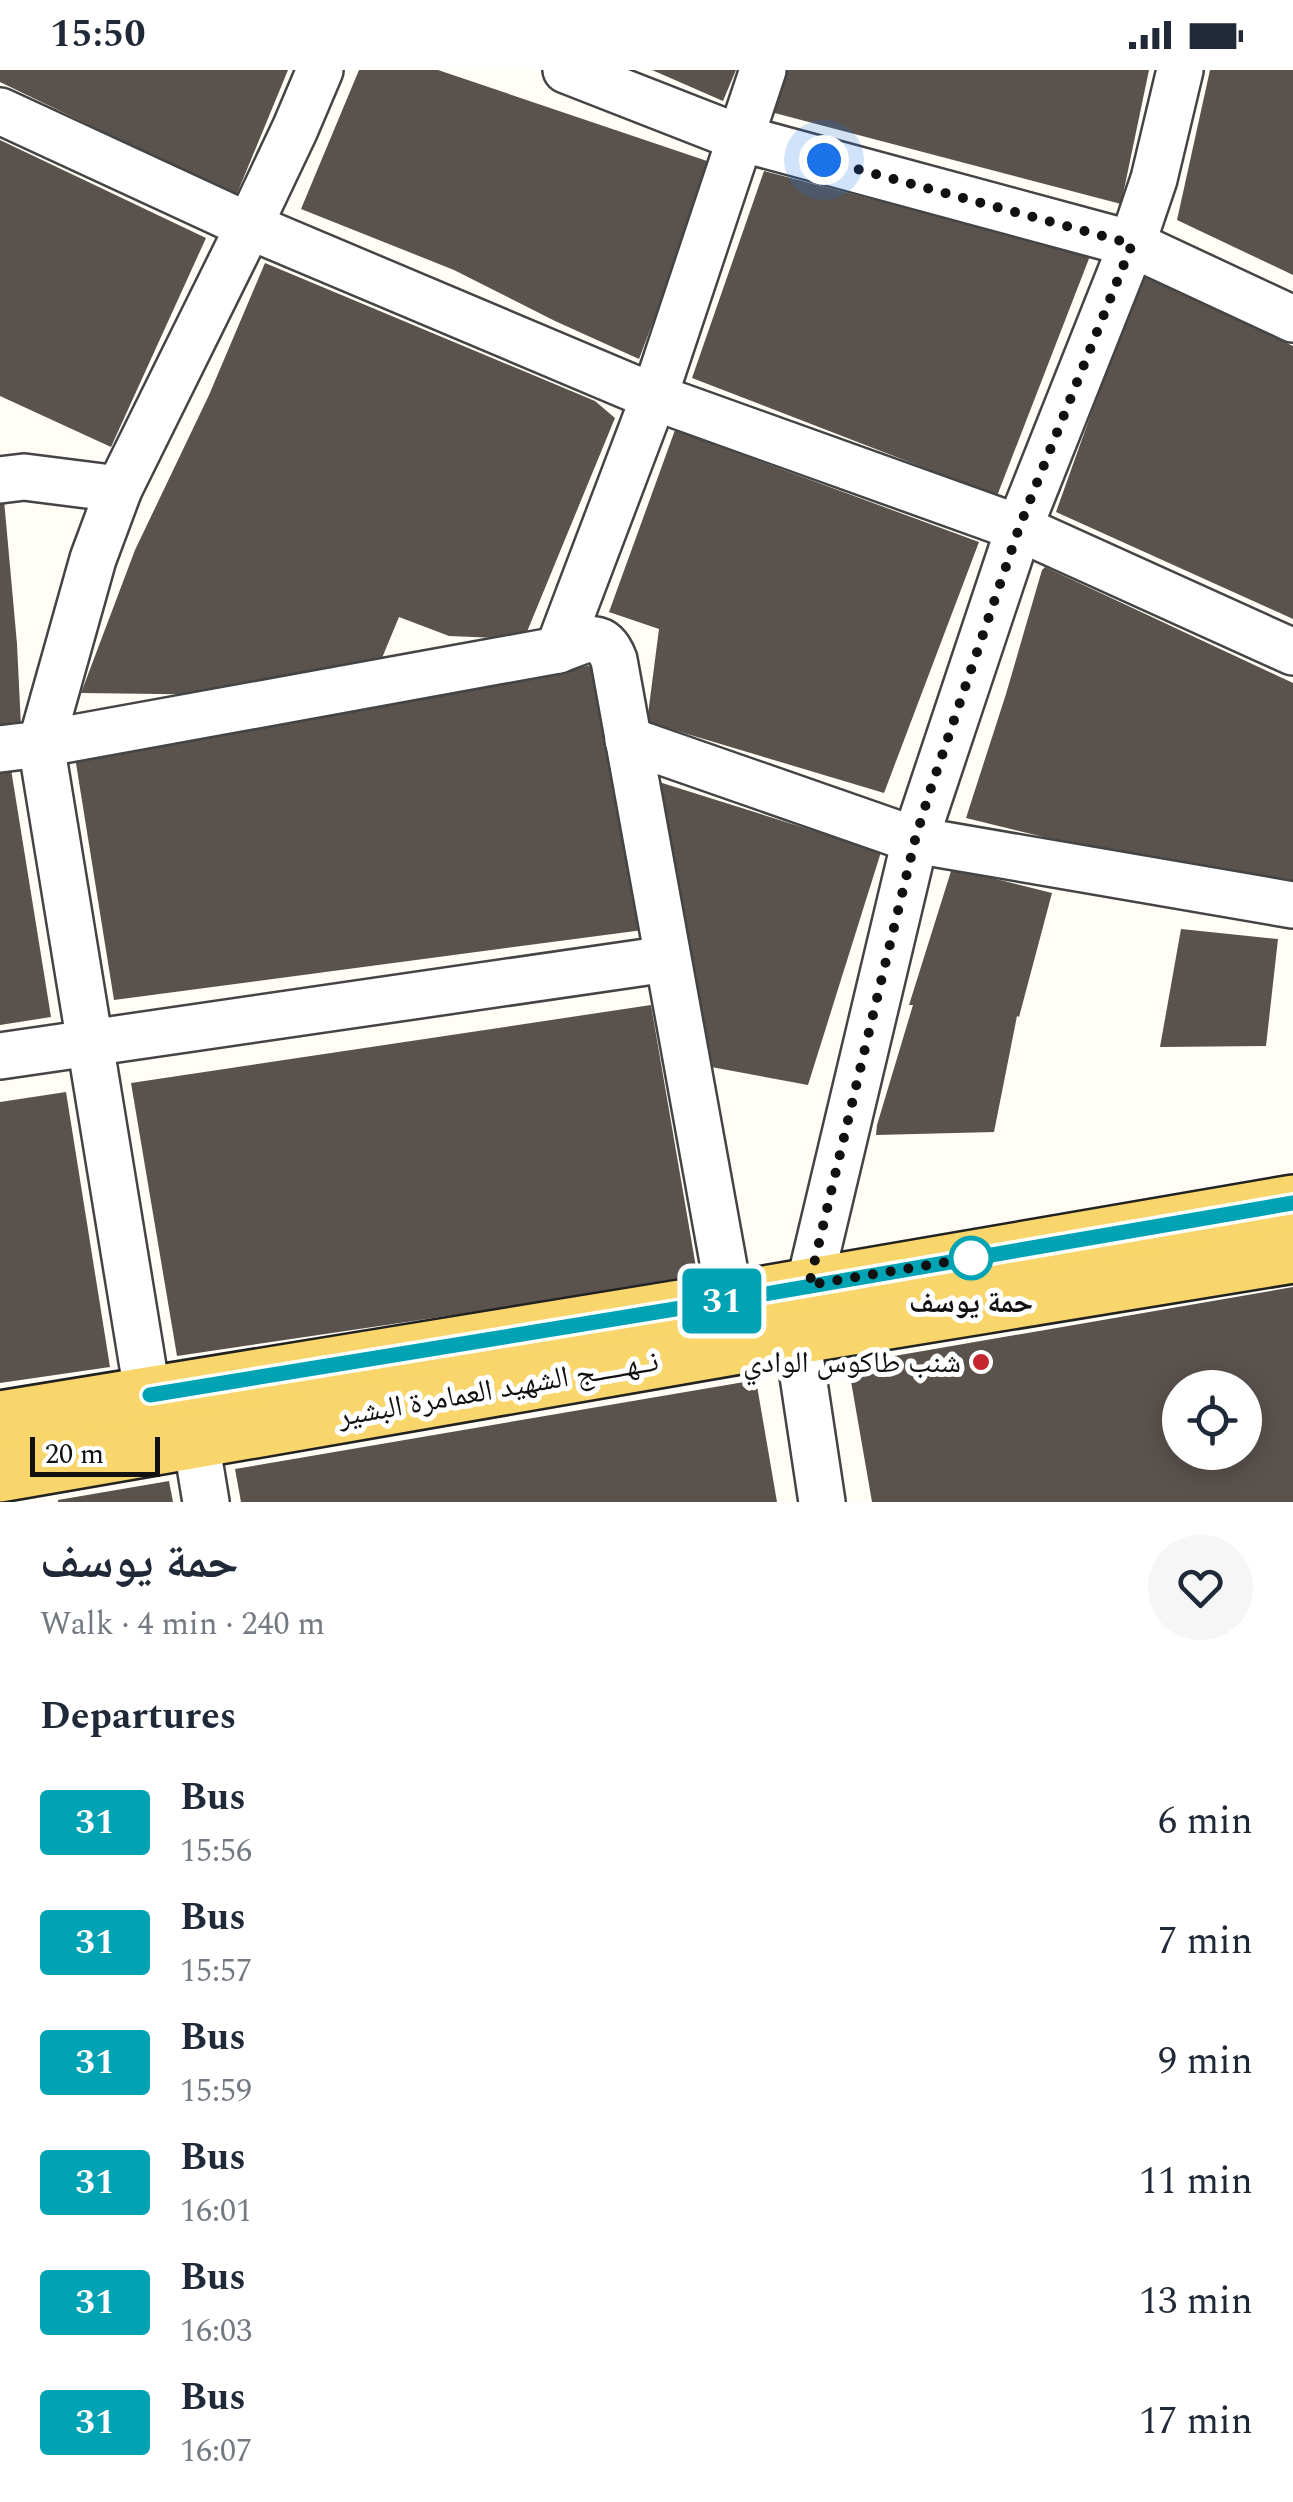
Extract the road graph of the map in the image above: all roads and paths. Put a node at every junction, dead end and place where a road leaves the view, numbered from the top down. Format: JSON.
{"nodes":[{"id":1,"x":320,"y":70,"type":"edge"},
{"id":2,"x":566,"y":70,"type":"edge"},
{"id":3,"x":763,"y":70,"type":"edge"},
{"id":4,"x":1180,"y":70,"type":"edge"},
{"id":5,"x":0,"y":111,"type":"edge"},
{"id":6,"x":740,"y":138,"type":"junction"},
{"id":7,"x":249,"y":226,"type":"junction"},
{"id":8,"x":1132,"y":244,"type":"junction"},
{"id":9,"x":1293,"y":319,"type":"edge"},
{"id":10,"x":654,"y":397,"type":"junction"},
{"id":11,"x":0,"y":480,"type":"edge"},
{"id":12,"x":119,"y":489,"type":"junction"},
{"id":13,"x":1019,"y":528,"type":"junction"},
{"id":14,"x":558,"y":650,"type":"junction"},
{"id":15,"x":1293,"y":652,"type":"edge"},
{"id":16,"x":628,"y":740,"type":"junction"},
{"id":17,"x":20,"y":746,"type":"edge"},
{"id":18,"x":915,"y":840,"type":"junction"},
{"id":19,"x":1293,"y":905,"type":"edge"},
{"id":20,"x":667,"y":960,"type":"junction"},
{"id":21,"x":88,"y":1042,"type":"junction"},
{"id":22,"x":0,"y":1056,"type":"edge"},
{"id":23,"x":1293,"y":1203,"type":"edge"},
{"id":24,"x":1293,"y":1254,"type":"edge"},
{"id":25,"x":730,"y":1300,"type":"junction"},
{"id":26,"x":803,"y":1311,"type":"junction"},
{"id":27,"x":178,"y":1408,"type":"junction"},
{"id":28,"x":0,"y":1419,"type":"edge"},
{"id":29,"x":0,"y":1474,"type":"edge"},
{"id":30,"x":206,"y":1502,"type":"edge"},
{"id":31,"x":822,"y":1502,"type":"edge"}],
"edges":[{"from":1,"to":7,"type":"street"},
{"from":2,"to":6,"type":"street"},
{"from":3,"to":6,"type":"street"},
{"from":4,"to":8,"type":"street"},
{"from":5,"to":7,"type":"street"},
{"from":6,"to":8,"type":"street"},
{"from":6,"to":10,"type":"street"},
{"from":7,"to":10,"type":"street"},
{"from":7,"to":12,"type":"street"},
{"from":8,"to":9,"type":"street"},
{"from":8,"to":13,"type":"street"},
{"from":10,"to":13,"type":"street"},
{"from":10,"to":14,"type":"street"},
{"from":11,"to":12,"type":"street"},
{"from":12,"to":17,"type":"street"},
{"from":13,"to":15,"type":"street"},
{"from":13,"to":18,"type":"street"},
{"from":14,"to":16,"type":"street"},
{"from":14,"to":17,"type":"street"},
{"from":16,"to":18,"type":"street"},
{"from":16,"to":20,"type":"street"},
{"from":17,"to":21,"type":"street"},
{"from":18,"to":19,"type":"street"},
{"from":18,"to":26,"type":"street"},
{"from":20,"to":21,"type":"street"},
{"from":20,"to":25,"type":"street"},
{"from":21,"to":22,"type":"street"},
{"from":21,"to":27,"type":"street"},
{"from":23,"to":26,"type":"main road","name":"نــهـــــج الشهيد العمامرة البشير"},
{"from":24,"to":26,"type":"main road","name":"نــهـــــج الشهيد العمامرة البشير"},
{"from":25,"to":26,"type":"main road","name":"نــهـــــج الشهيد العمامرة البشير"},
{"from":25,"to":27,"type":"main road","name":"نــهـــــج الشهيد العمامرة البشير"},
{"from":26,"to":27,"type":"main road","name":"نــهـــــج الشهيد العمامرة البشير"},
{"from":26,"to":31,"type":"street"},
{"from":27,"to":28,"type":"main road"},
{"from":27,"to":29,"type":"main road","name":"نــهـــــج الشهيد العمامرة البشير"},
{"from":27,"to":30,"type":"street"}]}
